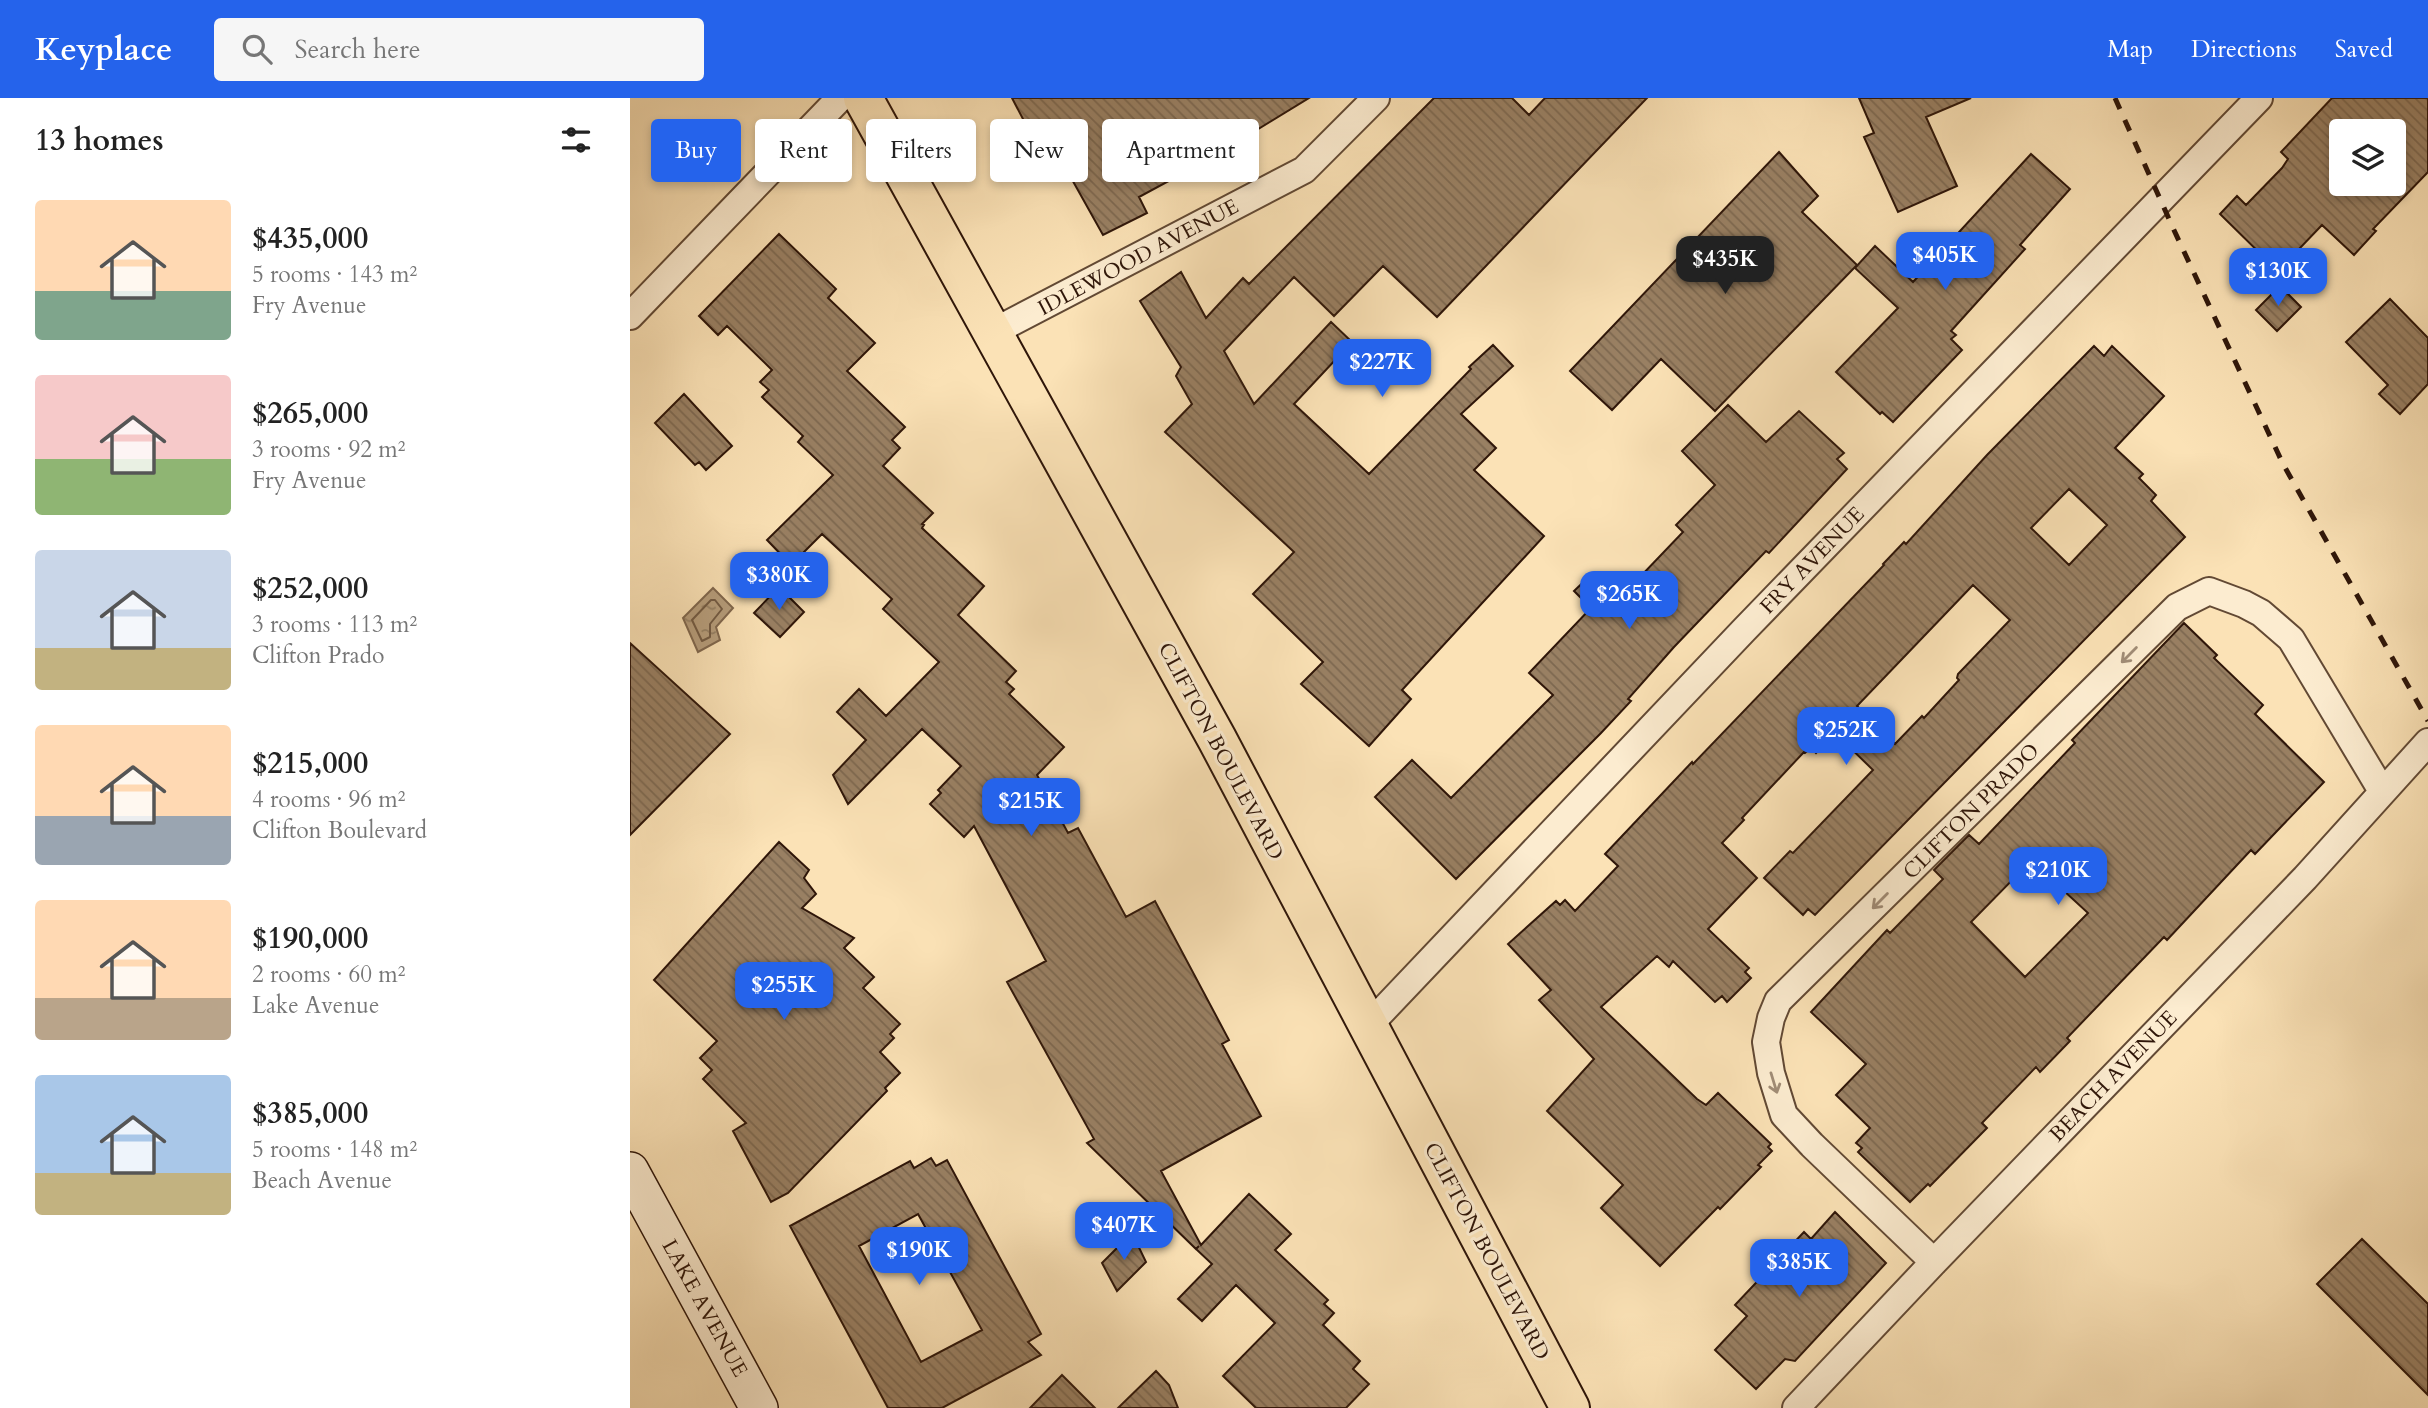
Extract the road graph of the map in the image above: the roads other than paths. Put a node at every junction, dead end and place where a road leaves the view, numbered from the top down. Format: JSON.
{"nodes":[{"id":1,"x":841,"y":98,"type":"edge"},
{"id":2,"x":863,"y":98,"type":"edge"},
{"id":3,"x":1376,"y":98,"type":"edge"},
{"id":4,"x":2259,"y":98,"type":"edge"},
{"id":5,"x":630,"y":316,"type":"edge"},
{"id":6,"x":993,"y":332,"type":"junction"},
{"id":7,"x":2428,"y":742,"type":"edge"},
{"id":8,"x":2382,"y":791,"type":"junction"},
{"id":9,"x":1369,"y":1025,"type":"junction"},
{"id":10,"x":630,"y":1171,"type":"edge"},
{"id":11,"x":1934,"y":1262,"type":"junction"},
{"id":12,"x":759,"y":1408,"type":"edge"},
{"id":13,"x":1570,"y":1408,"type":"edge"},
{"id":14,"x":1796,"y":1408,"type":"edge"}],
"edges":[{"from":1,"to":5,"type":"street"},
{"from":2,"to":6,"type":"main road","name":"CLIFTON BOULEVARD"},
{"from":3,"to":6,"type":"street","name":"IDLEWOOD AVENUE"},
{"from":4,"to":9,"type":"street","name":"FRY AVENUE"},
{"from":6,"to":9,"type":"main road","name":"CLIFTON BOULEVARD"},
{"from":7,"to":8,"type":"street","name":"BEACH AVENUE"},
{"from":8,"to":11,"type":"street","name":"BEACH AVENUE"},
{"from":8,"to":11,"type":"street","name":"CLIFTON PRADO","one_way":true},
{"from":9,"to":13,"type":"main road","name":"CLIFTON BOULEVARD"},
{"from":10,"to":12,"type":"street","name":"LAKE AVENUE"},
{"from":11,"to":14,"type":"street","name":"BEACH AVENUE"}]}
